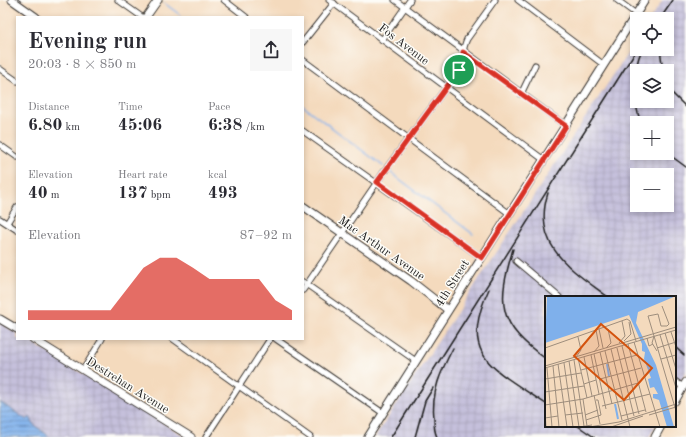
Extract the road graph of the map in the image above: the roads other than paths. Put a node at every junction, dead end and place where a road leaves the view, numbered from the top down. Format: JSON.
{"nodes":[{"id":1,"x":12,"y":0,"type":"edge"},
{"id":2,"x":118,"y":0,"type":"edge"},
{"id":3,"x":158,"y":0,"type":"edge"},
{"id":4,"x":224,"y":0,"type":"edge"},
{"id":5,"x":394,"y":0,"type":"edge"},
{"id":6,"x":410,"y":0,"type":"edge"},
{"id":7,"x":495,"y":0,"type":"edge"},
{"id":8,"x":518,"y":0,"type":"edge"},
{"id":9,"x":617,"y":0,"type":"edge"},
{"id":10,"x":646,"y":0,"type":"edge"},
{"id":11,"x":332,"y":2,"type":"edge"},
{"id":12,"x":404,"y":8,"type":"junction"},
{"id":13,"x":633,"y":12,"type":"edge"},
{"id":14,"x":637,"y":12,"type":"edge"},
{"id":15,"x":35,"y":16,"type":"edge"},
{"id":16,"x":141,"y":16,"type":"edge"},
{"id":17,"x":147,"y":16,"type":"edge"},
{"id":18,"x":245,"y":16,"type":"edge"},
{"id":19,"x":630,"y":24,"type":"edge"},
{"id":20,"x":382,"y":40,"type":"junction"},
{"id":21,"x":304,"y":41,"type":"edge"},
{"id":22,"x":463,"y":52,"type":"junction"},
{"id":23,"x":304,"y":61,"type":"edge"},
{"id":24,"x":535,"y":65,"type":"dead end"},
{"id":25,"x":604,"y":65,"type":"junction"},
{"id":26,"x":0,"y":69,"type":"edge"},
{"id":27,"x":16,"y":80,"type":"edge"},
{"id":28,"x":446,"y":88,"type":"junction"},
{"id":29,"x":520,"y":94,"type":"junction"},
{"id":30,"x":566,"y":126,"type":"junction"},
{"id":31,"x":304,"y":132,"type":"edge"},
{"id":32,"x":409,"y":138,"type":"junction"},
{"id":33,"x":0,"y":145,"type":"edge"},
{"id":34,"x":16,"y":156,"type":"edge"},
{"id":35,"x":544,"y":160,"type":"junction"},
{"id":36,"x":377,"y":182,"type":"junction"},
{"id":37,"x":304,"y":207,"type":"edge"},
{"id":38,"x":16,"y":209,"type":"edge"},
{"id":39,"x":510,"y":214,"type":"junction"},
{"id":40,"x":0,"y":219,"type":"edge"},
{"id":41,"x":7,"y":223,"type":"junction"},
{"id":42,"x":16,"y":229,"type":"edge"},
{"id":43,"x":342,"y":233,"type":"junction"},
{"id":44,"x":482,"y":258,"type":"junction"},
{"id":45,"x":516,"y":261,"type":"dead end"},
{"id":46,"x":305,"y":284,"type":"edge"},
{"id":47,"x":558,"y":296,"type":"edge"},
{"id":48,"x":448,"y":310,"type":"junction"},
{"id":49,"x":0,"y":319,"type":"edge"},
{"id":50,"x":16,"y":328,"type":"edge"},
{"id":51,"x":35,"y":340,"type":"edge"},
{"id":52,"x":101,"y":340,"type":"edge"},
{"id":53,"x":174,"y":340,"type":"edge"},
{"id":54,"x":269,"y":340,"type":"edge"},
{"id":55,"x":277,"y":340,"type":"edge"},
{"id":56,"x":416,"y":361,"type":"junction"},
{"id":57,"x":83,"y":370,"type":"junction"},
{"id":58,"x":685,"y":384,"type":"edge"},
{"id":59,"x":239,"y":386,"type":"junction"},
{"id":60,"x":676,"y":400,"type":"edge"},
{"id":61,"x":383,"y":413,"type":"junction"},
{"id":62,"x":660,"y":427,"type":"edge"},
{"id":63,"x":190,"y":437,"type":"edge"},
{"id":64,"x":206,"y":437,"type":"edge"},
{"id":65,"x":310,"y":437,"type":"edge"},
{"id":66,"x":368,"y":437,"type":"edge"},
{"id":67,"x":655,"y":437,"type":"edge"}],
"edges":[{"from":1,"to":15,"type":"main road"},
{"from":2,"to":16,"type":"street"},
{"from":3,"to":17,"type":"main road"},
{"from":4,"to":18,"type":"street"},
{"from":5,"to":12,"type":"street"},
{"from":6,"to":12,"type":"street"},
{"from":7,"to":22,"type":"street"},
{"from":8,"to":25,"type":"street"},
{"from":9,"to":13,"type":"street"},
{"from":10,"to":14,"type":"main road","name":"4th Street"},
{"from":11,"to":20,"type":"street","name":"Fos Avenue"},
{"from":11,"to":21,"type":"street"},
{"from":12,"to":20,"type":"street"},
{"from":12,"to":22,"type":"street"},
{"from":19,"to":25,"type":"main road","name":"4th Street"},
{"from":20,"to":28,"type":"street","name":"Fos Avenue"},
{"from":22,"to":28,"type":"street"},
{"from":22,"to":29,"type":"street"},
{"from":23,"to":32,"type":"street"},
{"from":24,"to":29,"type":"street"},
{"from":25,"to":30,"type":"main road","name":"4th Street"},
{"from":26,"to":27,"type":"street"},
{"from":28,"to":32,"type":"street"},
{"from":28,"to":35,"type":"street","name":"Fos Avenue"},
{"from":29,"to":30,"type":"street"},
{"from":30,"to":35,"type":"main road","name":"4th Street"},
{"from":31,"to":36,"type":"street"},
{"from":32,"to":36,"type":"street"},
{"from":32,"to":39,"type":"street"},
{"from":33,"to":34,"type":"street"},
{"from":35,"to":39,"type":"main road","name":"4th Street"},
{"from":36,"to":43,"type":"street"},
{"from":36,"to":44,"type":"street"},
{"from":37,"to":43,"type":"main road","name":"Mac Arthur Avenue"},
{"from":38,"to":41,"type":"street"},
{"from":39,"to":44,"type":"main road","name":"4th Street"},
{"from":40,"to":41,"type":"street"},
{"from":41,"to":42,"type":"street"},
{"from":43,"to":46,"type":"street"},
{"from":43,"to":48,"type":"main road","name":"Mac Arthur Avenue"},
{"from":44,"to":48,"type":"main road","name":"4th Street"},
{"from":45,"to":47,"type":"street"},
{"from":46,"to":56,"type":"street"},
{"from":48,"to":56,"type":"main road","name":"4th Street"},
{"from":49,"to":50,"type":"main road"},
{"from":51,"to":57,"type":"main road","name":"Destrehan Avenue"},
{"from":52,"to":57,"type":"street"},
{"from":53,"to":59,"type":"street"},
{"from":54,"to":59,"type":"street"},
{"from":55,"to":61,"type":"street"},
{"from":56,"to":61,"type":"main road","name":"4th Street"},
{"from":57,"to":63,"type":"main road","name":"Destrehan Avenue"},
{"from":58,"to":60,"type":"main road"},
{"from":59,"to":64,"type":"street"},
{"from":59,"to":65,"type":"street"},
{"from":61,"to":66,"type":"main road","name":"4th Street"},
{"from":62,"to":67,"type":"main road"}]}
